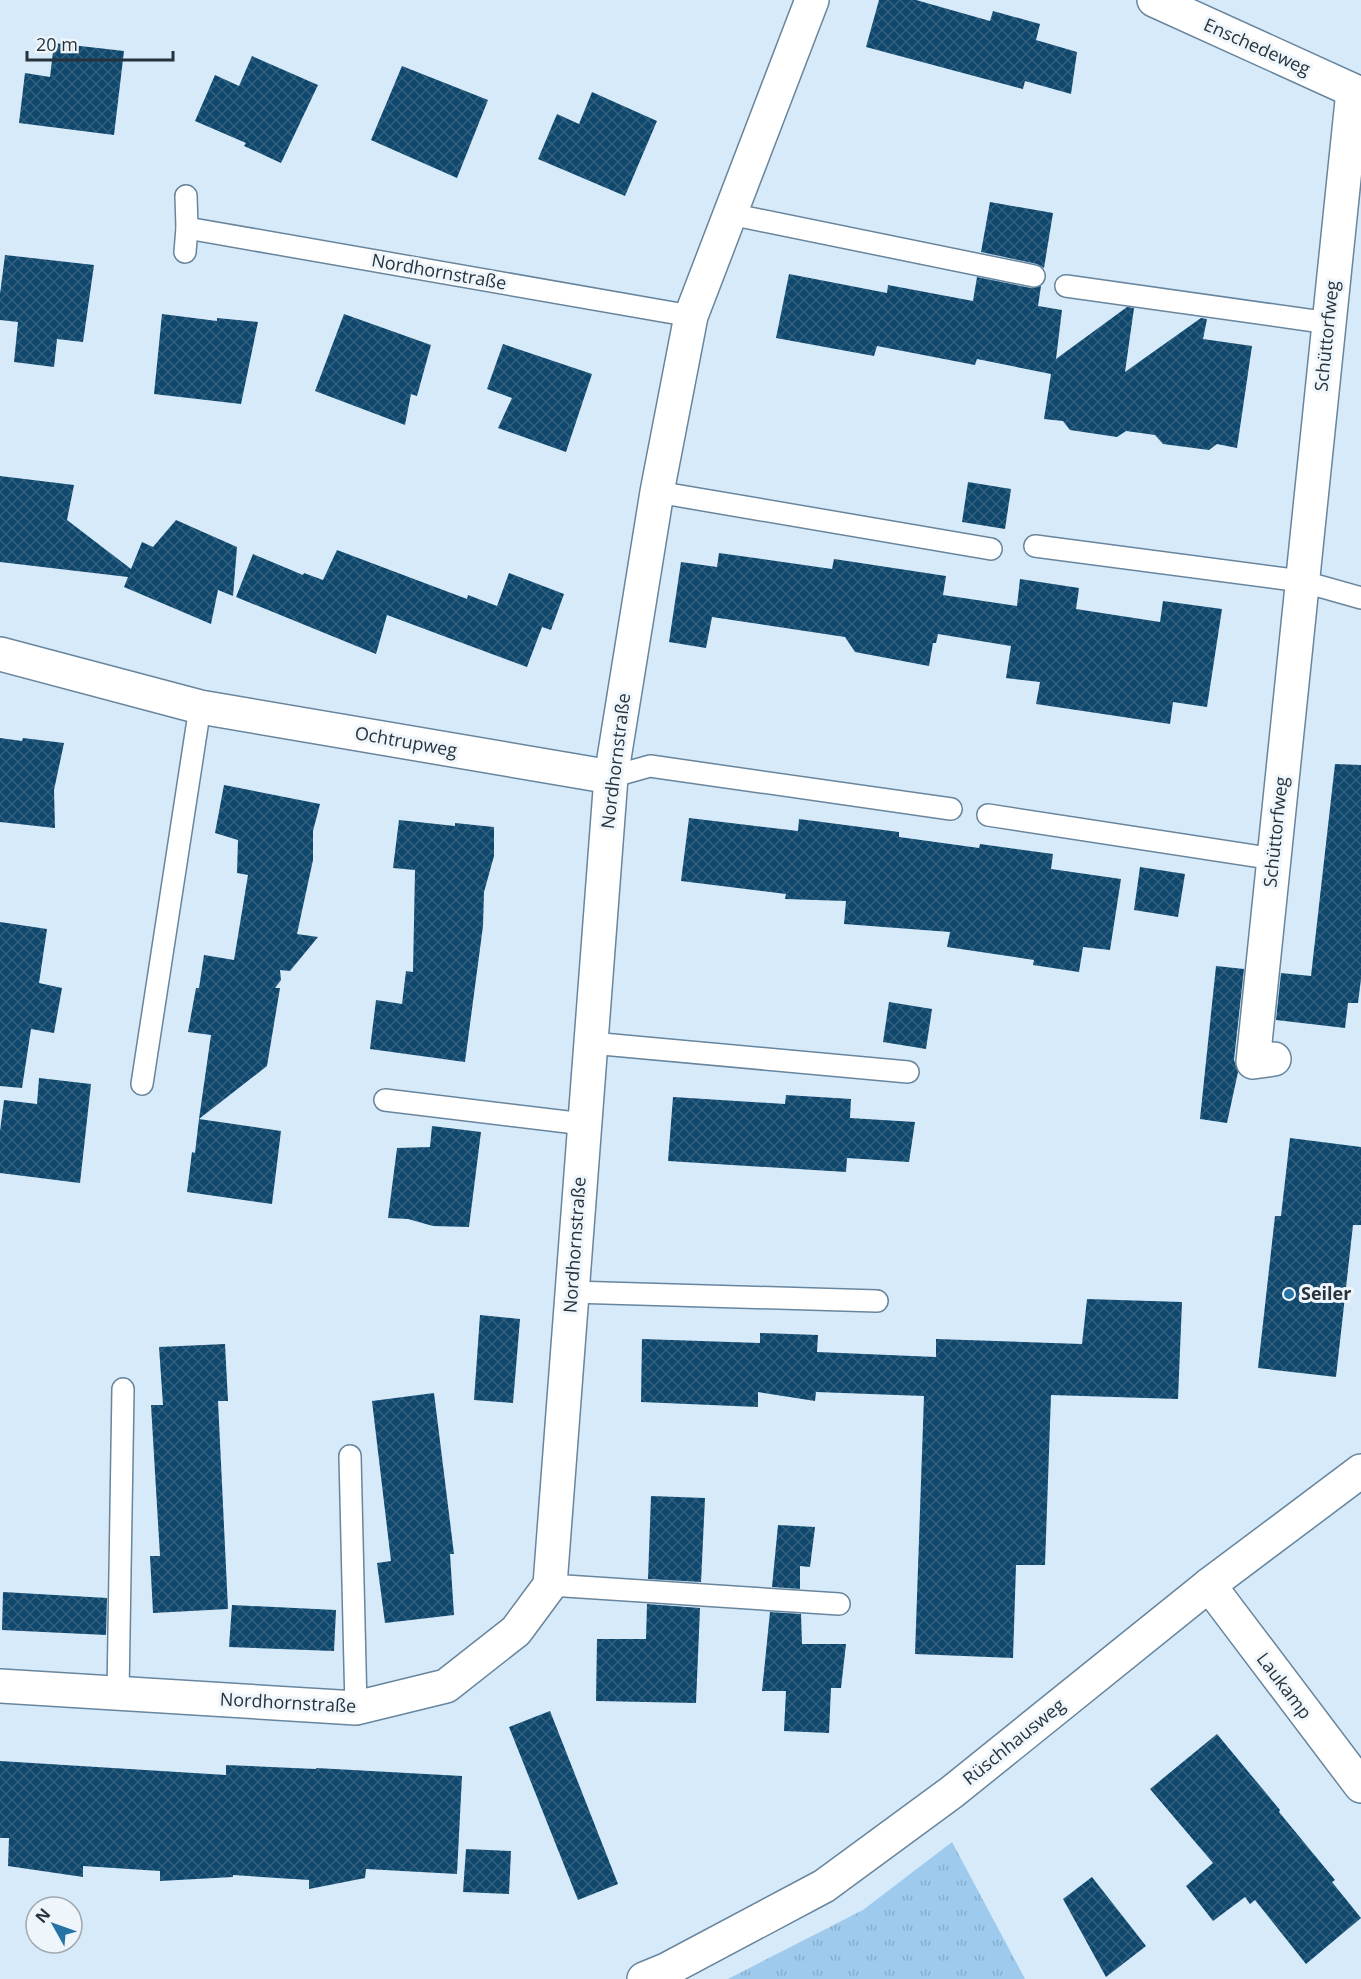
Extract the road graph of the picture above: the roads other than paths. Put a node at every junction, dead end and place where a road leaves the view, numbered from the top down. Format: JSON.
{"nodes":[{"id":1,"x":812,"y":0,"type":"edge"},
{"id":2,"x":1154,"y":0,"type":"edge"},
{"id":3,"x":1357,"y":92,"type":"edge"},
{"id":4,"x":186,"y":196,"type":"dead end"},
{"id":5,"x":730,"y":214,"type":"junction"},
{"id":6,"x":187,"y":228,"type":"junction"},
{"id":7,"x":185,"y":252,"type":"dead end"},
{"id":8,"x":1034,"y":276,"type":"dead end"},
{"id":9,"x":1066,"y":286,"type":"dead end"},
{"id":10,"x":691,"y":316,"type":"junction"},
{"id":11,"x":1329,"y":323,"type":"junction"},
{"id":12,"x":657,"y":492,"type":"junction"},
{"id":13,"x":1035,"y":546,"type":"dead end"},
{"id":14,"x":991,"y":549,"type":"dead end"},
{"id":15,"x":1302,"y":581,"type":"junction"},
{"id":16,"x":1361,"y":598,"type":"edge"},
{"id":17,"x":0,"y":654,"type":"edge"},
{"id":18,"x":200,"y":707,"type":"junction"},
{"id":19,"x":611,"y":777,"type":"junction"},
{"id":20,"x":951,"y":809,"type":"dead end"},
{"id":21,"x":988,"y":815,"type":"dead end"},
{"id":22,"x":1274,"y":859,"type":"junction"},
{"id":23,"x":591,"y":1043,"type":"junction"},
{"id":24,"x":1274,"y":1059,"type":"dead end"},
{"id":25,"x":908,"y":1072,"type":"dead end"},
{"id":26,"x":142,"y":1084,"type":"dead end"},
{"id":27,"x":385,"y":1100,"type":"dead end"},
{"id":28,"x":584,"y":1124,"type":"junction"},
{"id":29,"x":572,"y":1292,"type":"junction"},
{"id":30,"x":877,"y":1301,"type":"dead end"},
{"id":31,"x":123,"y":1389,"type":"dead end"},
{"id":32,"x":350,"y":1456,"type":"dead end"},
{"id":33,"x":1361,"y":1471,"type":"edge"},
{"id":34,"x":550,"y":1585,"type":"junction"},
{"id":35,"x":1209,"y":1585,"type":"junction"},
{"id":36,"x":839,"y":1604,"type":"dead end"},
{"id":37,"x":0,"y":1686,"type":"edge"},
{"id":38,"x":118,"y":1693,"type":"junction"},
{"id":39,"x":356,"y":1708,"type":"junction"},
{"id":40,"x":1361,"y":1786,"type":"edge"},
{"id":41,"x":644,"y":1979,"type":"edge"}],
"edges":[{"from":1,"to":5,"type":"street","name":"Nordhornstraße"},
{"from":2,"to":3,"type":"street","name":"Enschedeweg"},
{"from":3,"to":11,"type":"street","name":"Schüttorfweg"},
{"from":4,"to":6,"type":"lane"},
{"from":5,"to":8,"type":"lane"},
{"from":5,"to":10,"type":"street","name":"Nordhornstraße"},
{"from":6,"to":7,"type":"lane"},
{"from":6,"to":10,"type":"lane","name":"Nordhornstraße"},
{"from":9,"to":11,"type":"lane"},
{"from":10,"to":12,"type":"street","name":"Nordhornstraße"},
{"from":11,"to":15,"type":"street","name":"Schüttorfweg"},
{"from":12,"to":14,"type":"lane"},
{"from":12,"to":19,"type":"street","name":"Nordhornstraße"},
{"from":13,"to":15,"type":"lane"},
{"from":15,"to":16,"type":"lane"},
{"from":15,"to":22,"type":"street","name":"Schüttorfweg"},
{"from":17,"to":18,"type":"street","name":"Ochtrupweg"},
{"from":18,"to":19,"type":"street","name":"Ochtrupweg"},
{"from":18,"to":26,"type":"lane"},
{"from":19,"to":20,"type":"lane"},
{"from":19,"to":23,"type":"street","name":"Nordhornstraße"},
{"from":21,"to":22,"type":"lane"},
{"from":22,"to":24,"type":"street","name":"Schüttorfweg"},
{"from":23,"to":25,"type":"lane"},
{"from":23,"to":28,"type":"street","name":"Nordhornstraße"},
{"from":27,"to":28,"type":"lane"},
{"from":28,"to":29,"type":"street","name":"Nordhornstraße"},
{"from":29,"to":30,"type":"lane"},
{"from":29,"to":34,"type":"street","name":"Nordhornstraße"},
{"from":31,"to":38,"type":"lane"},
{"from":32,"to":39,"type":"lane"},
{"from":33,"to":35,"type":"street","name":"Rüschhausweg"},
{"from":34,"to":36,"type":"lane"},
{"from":34,"to":39,"type":"street","name":"Nordhornstraße"},
{"from":35,"to":40,"type":"street","name":"Laukamp"},
{"from":35,"to":41,"type":"street","name":"Rüschhausweg"},
{"from":37,"to":38,"type":"street","name":"Nordhornstraße"},
{"from":38,"to":39,"type":"street","name":"Nordhornstraße"}]}
